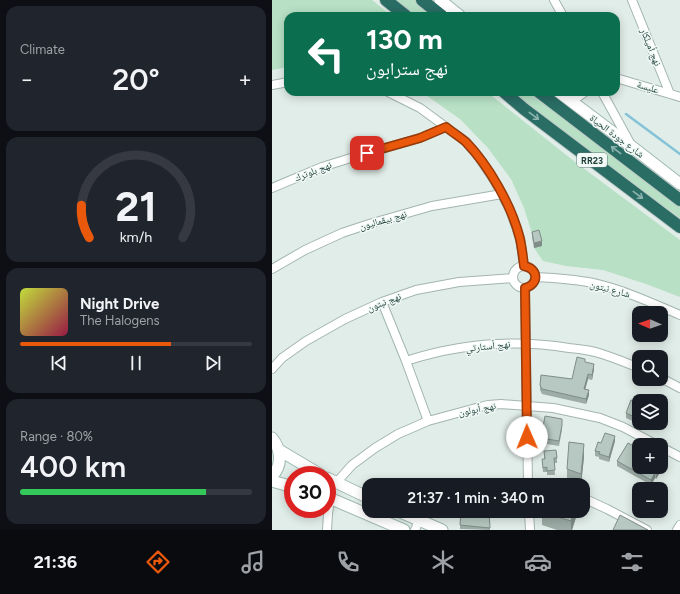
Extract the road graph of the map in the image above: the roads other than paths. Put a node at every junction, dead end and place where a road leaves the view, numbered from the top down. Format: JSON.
{"nodes":[{"id":1,"x":386,"y":0,"type":"edge"},
{"id":2,"x":422,"y":0,"type":"edge"},
{"id":3,"x":440,"y":0,"type":"edge"},
{"id":4,"x":554,"y":0,"type":"edge"},
{"id":5,"x":632,"y":0,"type":"edge"},
{"id":6,"x":401,"y":12,"type":"edge"},
{"id":7,"x":437,"y":12,"type":"edge"},
{"id":8,"x":455,"y":12,"type":"edge"},
{"id":9,"x":561,"y":12,"type":"edge"},
{"id":10,"x":620,"y":79,"type":"edge"},
{"id":11,"x":284,"y":83,"type":"edge"},
{"id":12,"x":272,"y":85,"type":"edge"},
{"id":13,"x":670,"y":94,"type":"junction"},
{"id":14,"x":396,"y":96,"type":"edge"},
{"id":15,"x":509,"y":96,"type":"edge"},
{"id":16,"x":544,"y":96,"type":"edge"},
{"id":17,"x":564,"y":96,"type":"edge"},
{"id":18,"x":579,"y":96,"type":"edge"},
{"id":19,"x":604,"y":96,"type":"edge"},
{"id":20,"x":680,"y":96,"type":"edge"},
{"id":21,"x":570,"y":100,"type":"junction"},
{"id":22,"x":446,"y":127,"type":"junction"},
{"id":23,"x":631,"y":146,"type":"junction"},
{"id":24,"x":680,"y":184,"type":"edge"},
{"id":25,"x":272,"y":188,"type":"edge"},
{"id":26,"x":502,"y":194,"type":"junction"},
{"id":27,"x":680,"y":200,"type":"edge"},
{"id":28,"x":680,"y":227,"type":"edge"},
{"id":29,"x":524,"y":266,"type":"junction"},
{"id":30,"x":272,"y":269,"type":"edge"},
{"id":31,"x":535,"y":277,"type":"junction"},
{"id":32,"x":513,"y":278,"type":"junction"},
{"id":33,"x":525,"y":288,"type":"junction"},
{"id":34,"x":382,"y":302,"type":"junction"},
{"id":35,"x":680,"y":315,"type":"edge"},
{"id":36,"x":526,"y":343,"type":"junction"},
{"id":37,"x":406,"y":361,"type":"junction"},
{"id":38,"x":632,"y":365,"type":"edge"},
{"id":39,"x":272,"y":369,"type":"edge"},
{"id":40,"x":668,"y":382,"type":"edge"},
{"id":41,"x":680,"y":388,"type":"edge"},
{"id":42,"x":526,"y":405,"type":"junction"},
{"id":43,"x":428,"y":421,"type":"junction"},
{"id":44,"x":272,"y":438,"type":"edge"},
{"id":45,"x":644,"y":438,"type":"edge"},
{"id":46,"x":279,"y":450,"type":"junction"},
{"id":47,"x":668,"y":451,"type":"edge"},
{"id":48,"x":680,"y":457,"type":"edge"},
{"id":49,"x":305,"y":466,"type":"edge"},
{"id":50,"x":272,"y":476,"type":"edge"},
{"id":51,"x":336,"y":478,"type":"edge"},
{"id":52,"x":528,"y":478,"type":"edge"},
{"id":53,"x":272,"y":481,"type":"edge"},
{"id":54,"x":336,"y":483,"type":"edge"},
{"id":55,"x":284,"y":484,"type":"edge"},
{"id":56,"x":362,"y":495,"type":"edge"},
{"id":57,"x":336,"y":501,"type":"edge"},
{"id":58,"x":590,"y":501,"type":"edge"},
{"id":59,"x":328,"y":518,"type":"edge"},
{"id":60,"x":408,"y":518,"type":"edge"},
{"id":61,"x":529,"y":518,"type":"edge"},
{"id":62,"x":417,"y":525,"type":"edge"},
{"id":63,"x":680,"y":525,"type":"edge"},
{"id":64,"x":327,"y":530,"type":"edge"},
{"id":65,"x":404,"y":530,"type":"edge"},
{"id":66,"x":442,"y":530,"type":"edge"},
{"id":67,"x":530,"y":530,"type":"edge"},
{"id":68,"x":647,"y":530,"type":"edge"},
{"id":69,"x":677,"y":530,"type":"edge"}],
"edges":[{"from":1,"to":6,"type":"highway"},
{"from":2,"to":7,"type":"highway"},
{"from":3,"to":8,"type":"street"},
{"from":4,"to":9,"type":"street"},
{"from":5,"to":13,"type":"street","name":"نهج أميلكار"},
{"from":10,"to":13,"type":"street","name":"عليسة"},
{"from":11,"to":12,"type":"street"},
{"from":13,"to":20,"type":"street","name":"عليسة"},
{"from":14,"to":22,"type":"street"},
{"from":15,"to":28,"type":"highway","number":"RR23","one_way":true},
{"from":27,"to":16,"type":"highway","name":"شارع جودة الحياة","number":"RR23","one_way":true},
{"from":17,"to":21,"type":"street"},
{"from":18,"to":21,"type":"street"},
{"from":19,"to":23,"type":"street"},
{"from":21,"to":23,"type":"street"},
{"from":22,"to":25,"type":"street","name":"نهج بلوترك"},
{"from":22,"to":26,"type":"street"},
{"from":23,"to":24,"type":"street"},
{"from":26,"to":29,"type":"street"},
{"from":26,"to":30,"type":"street","name":"نهج بيقماليون"},
{"from":29,"to":31,"type":"street"},
{"from":29,"to":32,"type":"street"},
{"from":31,"to":33,"type":"street"},
{"from":31,"to":35,"type":"street","name":"شارع نبتون"},
{"from":32,"to":33,"type":"street"},
{"from":32,"to":34,"type":"street","name":"نهج نبتون"},
{"from":33,"to":36,"type":"street"},
{"from":34,"to":37,"type":"street"},
{"from":34,"to":39,"type":"street","name":"نهج نبتون"},
{"from":36,"to":37,"type":"street","name":"نهج أستارتي"},
{"from":36,"to":38,"type":"street","name":"نهج أستارتي"},
{"from":36,"to":42,"type":"street"},
{"from":37,"to":43,"type":"street"},
{"from":40,"to":41,"type":"street"},
{"from":42,"to":43,"type":"street","name":"نهج أبولون"},
{"from":42,"to":45,"type":"street","name":"نهج أبولون"},
{"from":42,"to":52,"type":"street"},
{"from":43,"to":51,"type":"street","name":"نهج أبولون"},
{"from":44,"to":46,"type":"street"},
{"from":46,"to":49,"type":"street"},
{"from":46,"to":50,"type":"street"},
{"from":47,"to":48,"type":"street"},
{"from":53,"to":55,"type":"street"},
{"from":54,"to":56,"type":"street"},
{"from":57,"to":65,"type":"street"},
{"from":58,"to":68,"type":"street"},
{"from":59,"to":64,"type":"street"},
{"from":60,"to":62,"type":"street"},
{"from":61,"to":67,"type":"street"},
{"from":62,"to":66,"type":"street"},
{"from":63,"to":69,"type":"street"}]}
